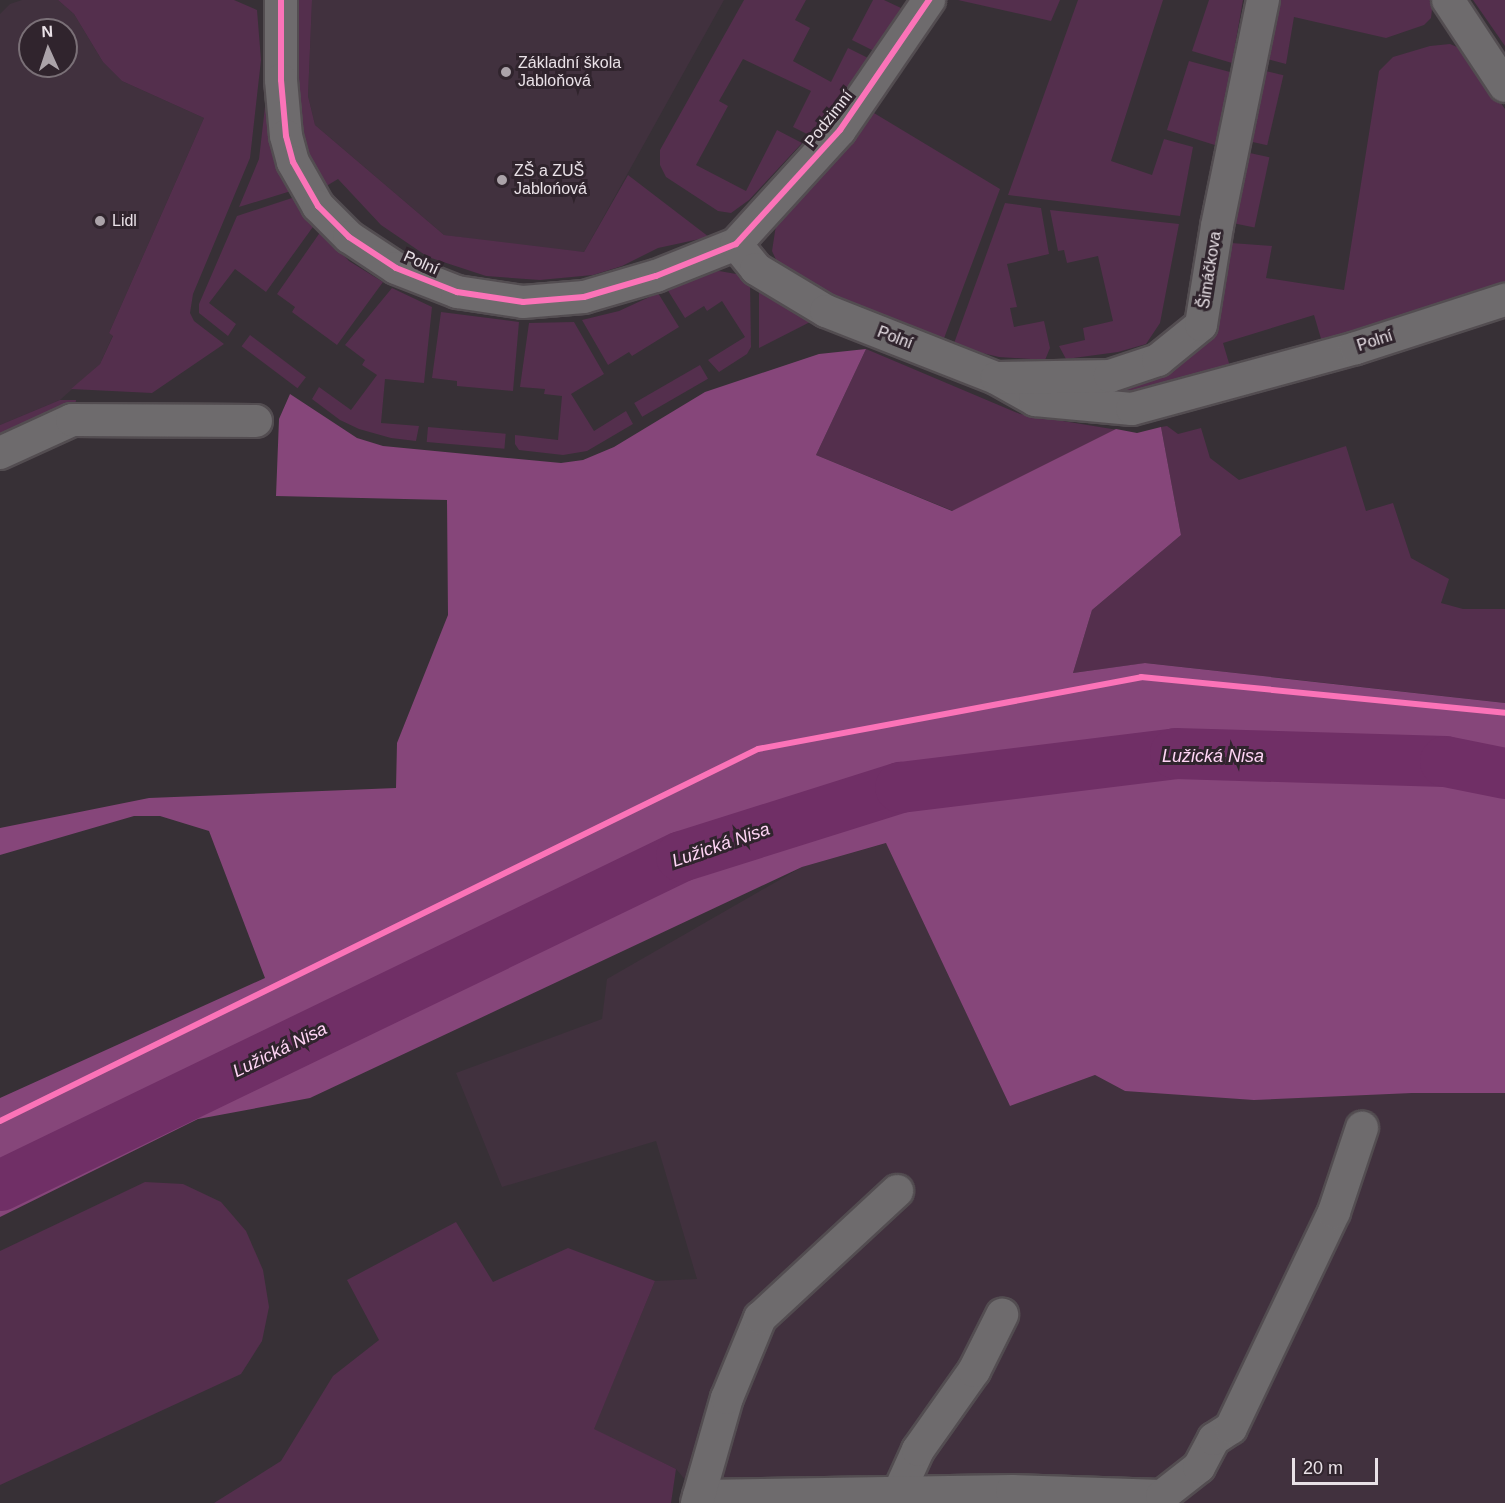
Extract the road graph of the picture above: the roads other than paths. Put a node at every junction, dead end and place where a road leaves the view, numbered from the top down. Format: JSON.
{"nodes":[{"id":1,"x":281,"y":0,"type":"edge"},
{"id":2,"x":929,"y":0,"type":"edge"},
{"id":3,"x":1263,"y":0,"type":"edge"},
{"id":4,"x":1448,"y":0,"type":"edge"},
{"id":5,"x":1504,"y":82,"type":"edge"},
{"id":6,"x":736,"y":244,"type":"junction"},
{"id":7,"x":1505,"y":300,"type":"edge"},
{"id":8,"x":996,"y":378,"type":"junction"},
{"id":9,"x":256,"y":421,"type":"dead end"},
{"id":10,"x":0,"y":453,"type":"edge"},
{"id":11,"x":1362,"y":1128,"type":"dead end"},
{"id":12,"x":897,"y":1191,"type":"dead end"},
{"id":13,"x":1002,"y":1315,"type":"dead end"},
{"id":14,"x":898,"y":1494,"type":"junction"},
{"id":15,"x":698,"y":1499,"type":"edge"}],
"edges":[{"from":1,"to":6,"type":"street","name":"Polní"},
{"from":2,"to":6,"type":"street","name":"Podzimní"},
{"from":3,"to":8,"type":"street","name":"Šimáčkova"},
{"from":4,"to":5,"type":"street"},
{"from":6,"to":8,"type":"street","name":"Polní"},
{"from":7,"to":8,"type":"street","name":"Polní"},
{"from":9,"to":10,"type":"street"},
{"from":11,"to":14,"type":"street"},
{"from":12,"to":15,"type":"street"},
{"from":13,"to":14,"type":"street"},
{"from":14,"to":15,"type":"street"}]}
